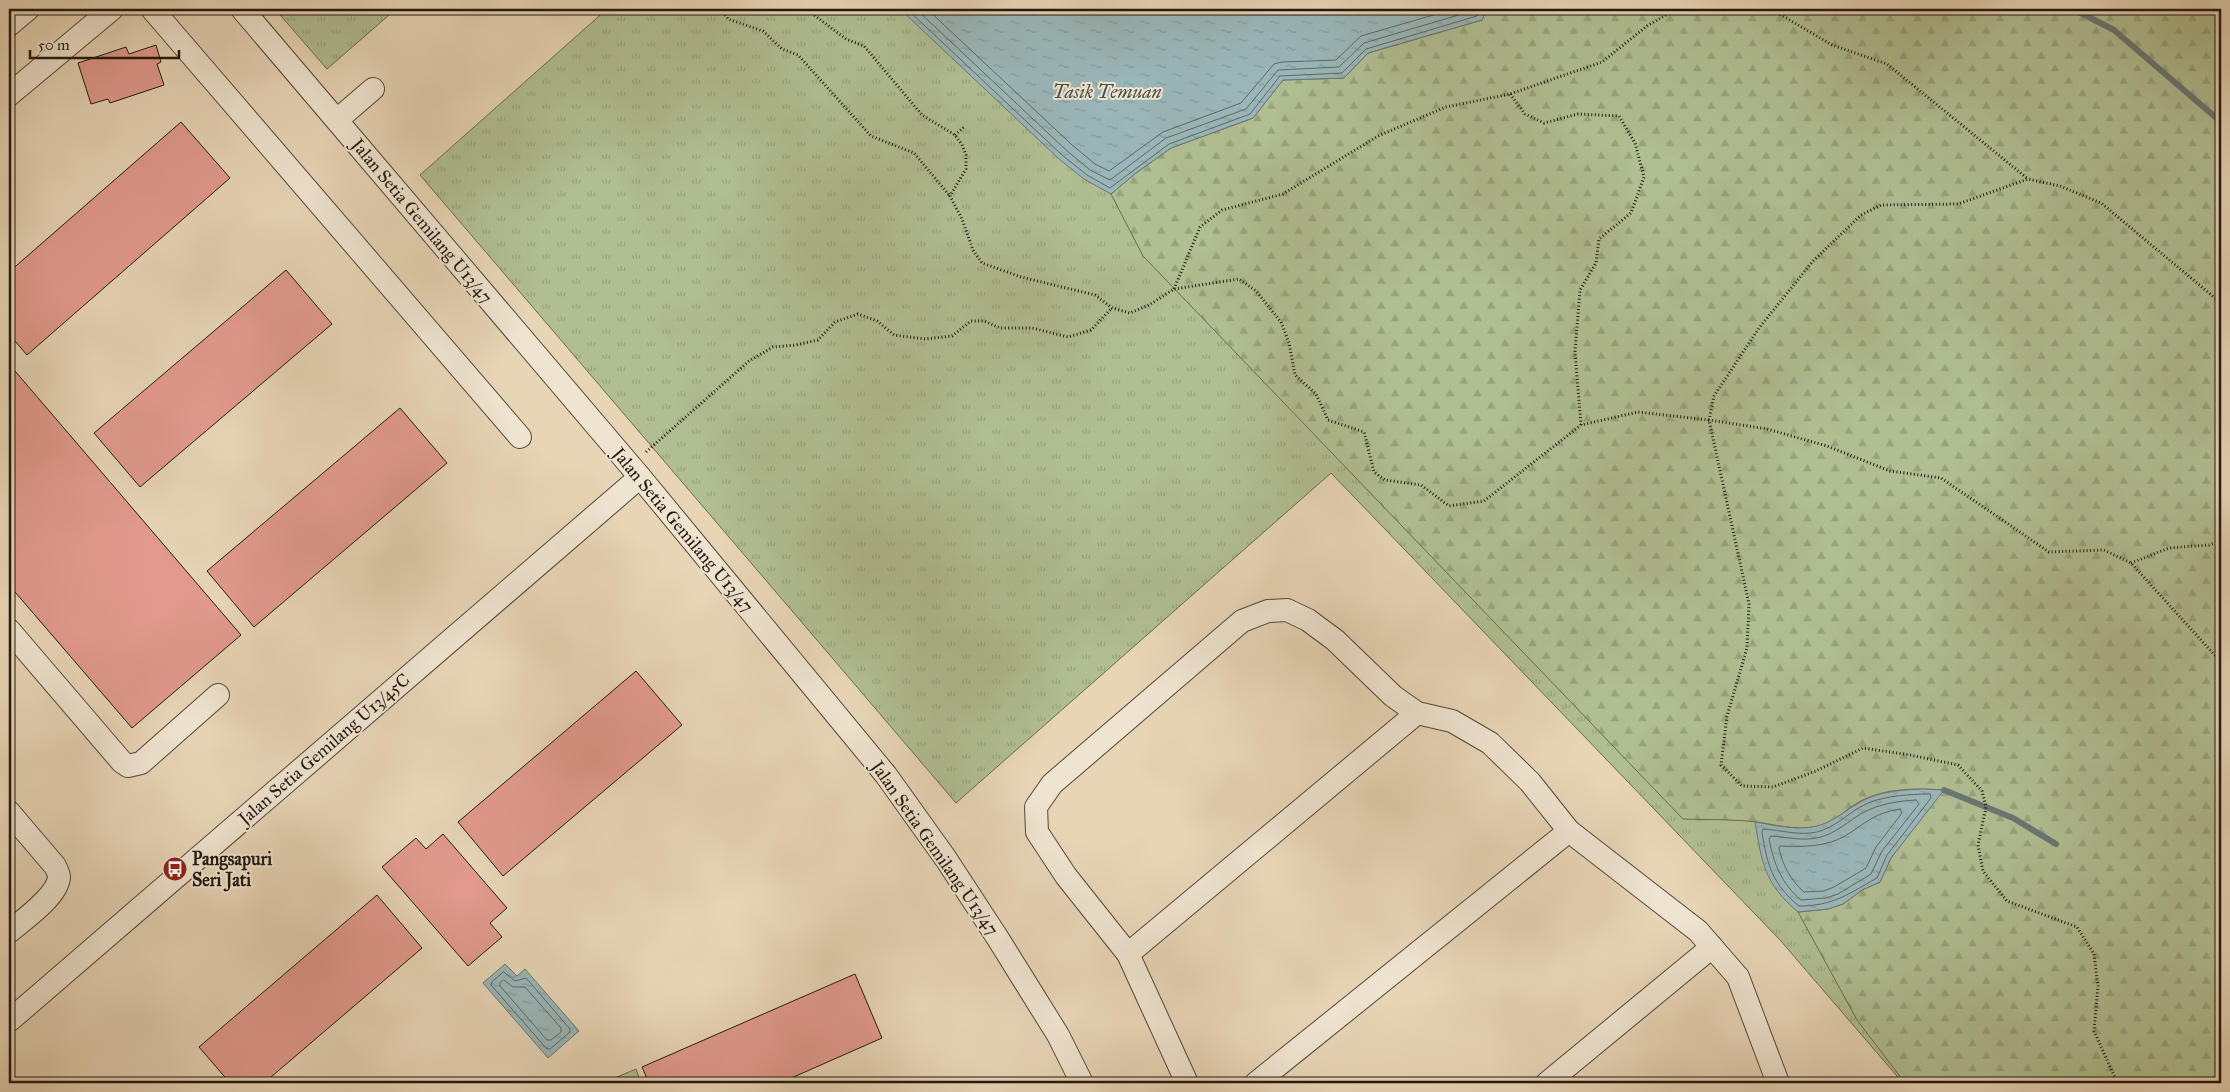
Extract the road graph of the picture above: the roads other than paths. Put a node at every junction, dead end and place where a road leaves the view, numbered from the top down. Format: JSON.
{"nodes":[{"id":1,"x":28,"y":9,"type":"edge"},
{"id":2,"x":112,"y":9,"type":"edge"},
{"id":3,"x":152,"y":9,"type":"edge"},
{"id":4,"x":242,"y":9,"type":"edge"},
{"id":5,"x":9,"y":25,"type":"edge"},
{"id":6,"x":373,"y":89,"type":"dead end"},
{"id":7,"x":9,"y":95,"type":"edge"},
{"id":8,"x":337,"y":120,"type":"junction"},
{"id":9,"x":520,"y":437,"type":"dead end"},
{"id":10,"x":635,"y":472,"type":"junction"},
{"id":11,"x":9,"y":630,"type":"edge"},
{"id":12,"x":218,"y":695,"type":"dead end"},
{"id":13,"x":1417,"y":713,"type":"junction"},
{"id":14,"x":9,"y":812,"type":"edge"},
{"id":15,"x":1569,"y":832,"type":"junction"},
{"id":16,"x":9,"y":932,"type":"edge"},
{"id":17,"x":1712,"y":947,"type":"junction"},
{"id":18,"x":1128,"y":954,"type":"junction"},
{"id":19,"x":9,"y":1021,"type":"edge"},
{"id":20,"x":1082,"y":1083,"type":"edge"},
{"id":21,"x":1187,"y":1083,"type":"edge"},
{"id":22,"x":1256,"y":1083,"type":"edge"},
{"id":23,"x":1547,"y":1083,"type":"edge"},
{"id":24,"x":1778,"y":1083,"type":"edge"}],
"edges":[{"from":1,"to":5,"type":"street"},
{"from":2,"to":7,"type":"street"},
{"from":3,"to":9,"type":"street"},
{"from":4,"to":8,"type":"street","name":"Jalan Setia Gemilang U13/47"},
{"from":6,"to":8,"type":"street"},
{"from":8,"to":10,"type":"street","name":"Jalan Setia Gemilang U13/47"},
{"from":10,"to":19,"type":"street","name":"Jalan Setia Gemilang U13/45C"},
{"from":10,"to":20,"type":"street","name":"Jalan Setia Gemilang U13/47"},
{"from":11,"to":12,"type":"street"},
{"from":13,"to":15,"type":"street"},
{"from":13,"to":18,"type":"street"},
{"from":13,"to":18,"type":"street"},
{"from":14,"to":16,"type":"street"},
{"from":15,"to":17,"type":"street"},
{"from":15,"to":22,"type":"street"},
{"from":17,"to":23,"type":"street"},
{"from":17,"to":24,"type":"street"},
{"from":18,"to":21,"type":"street"}]}
